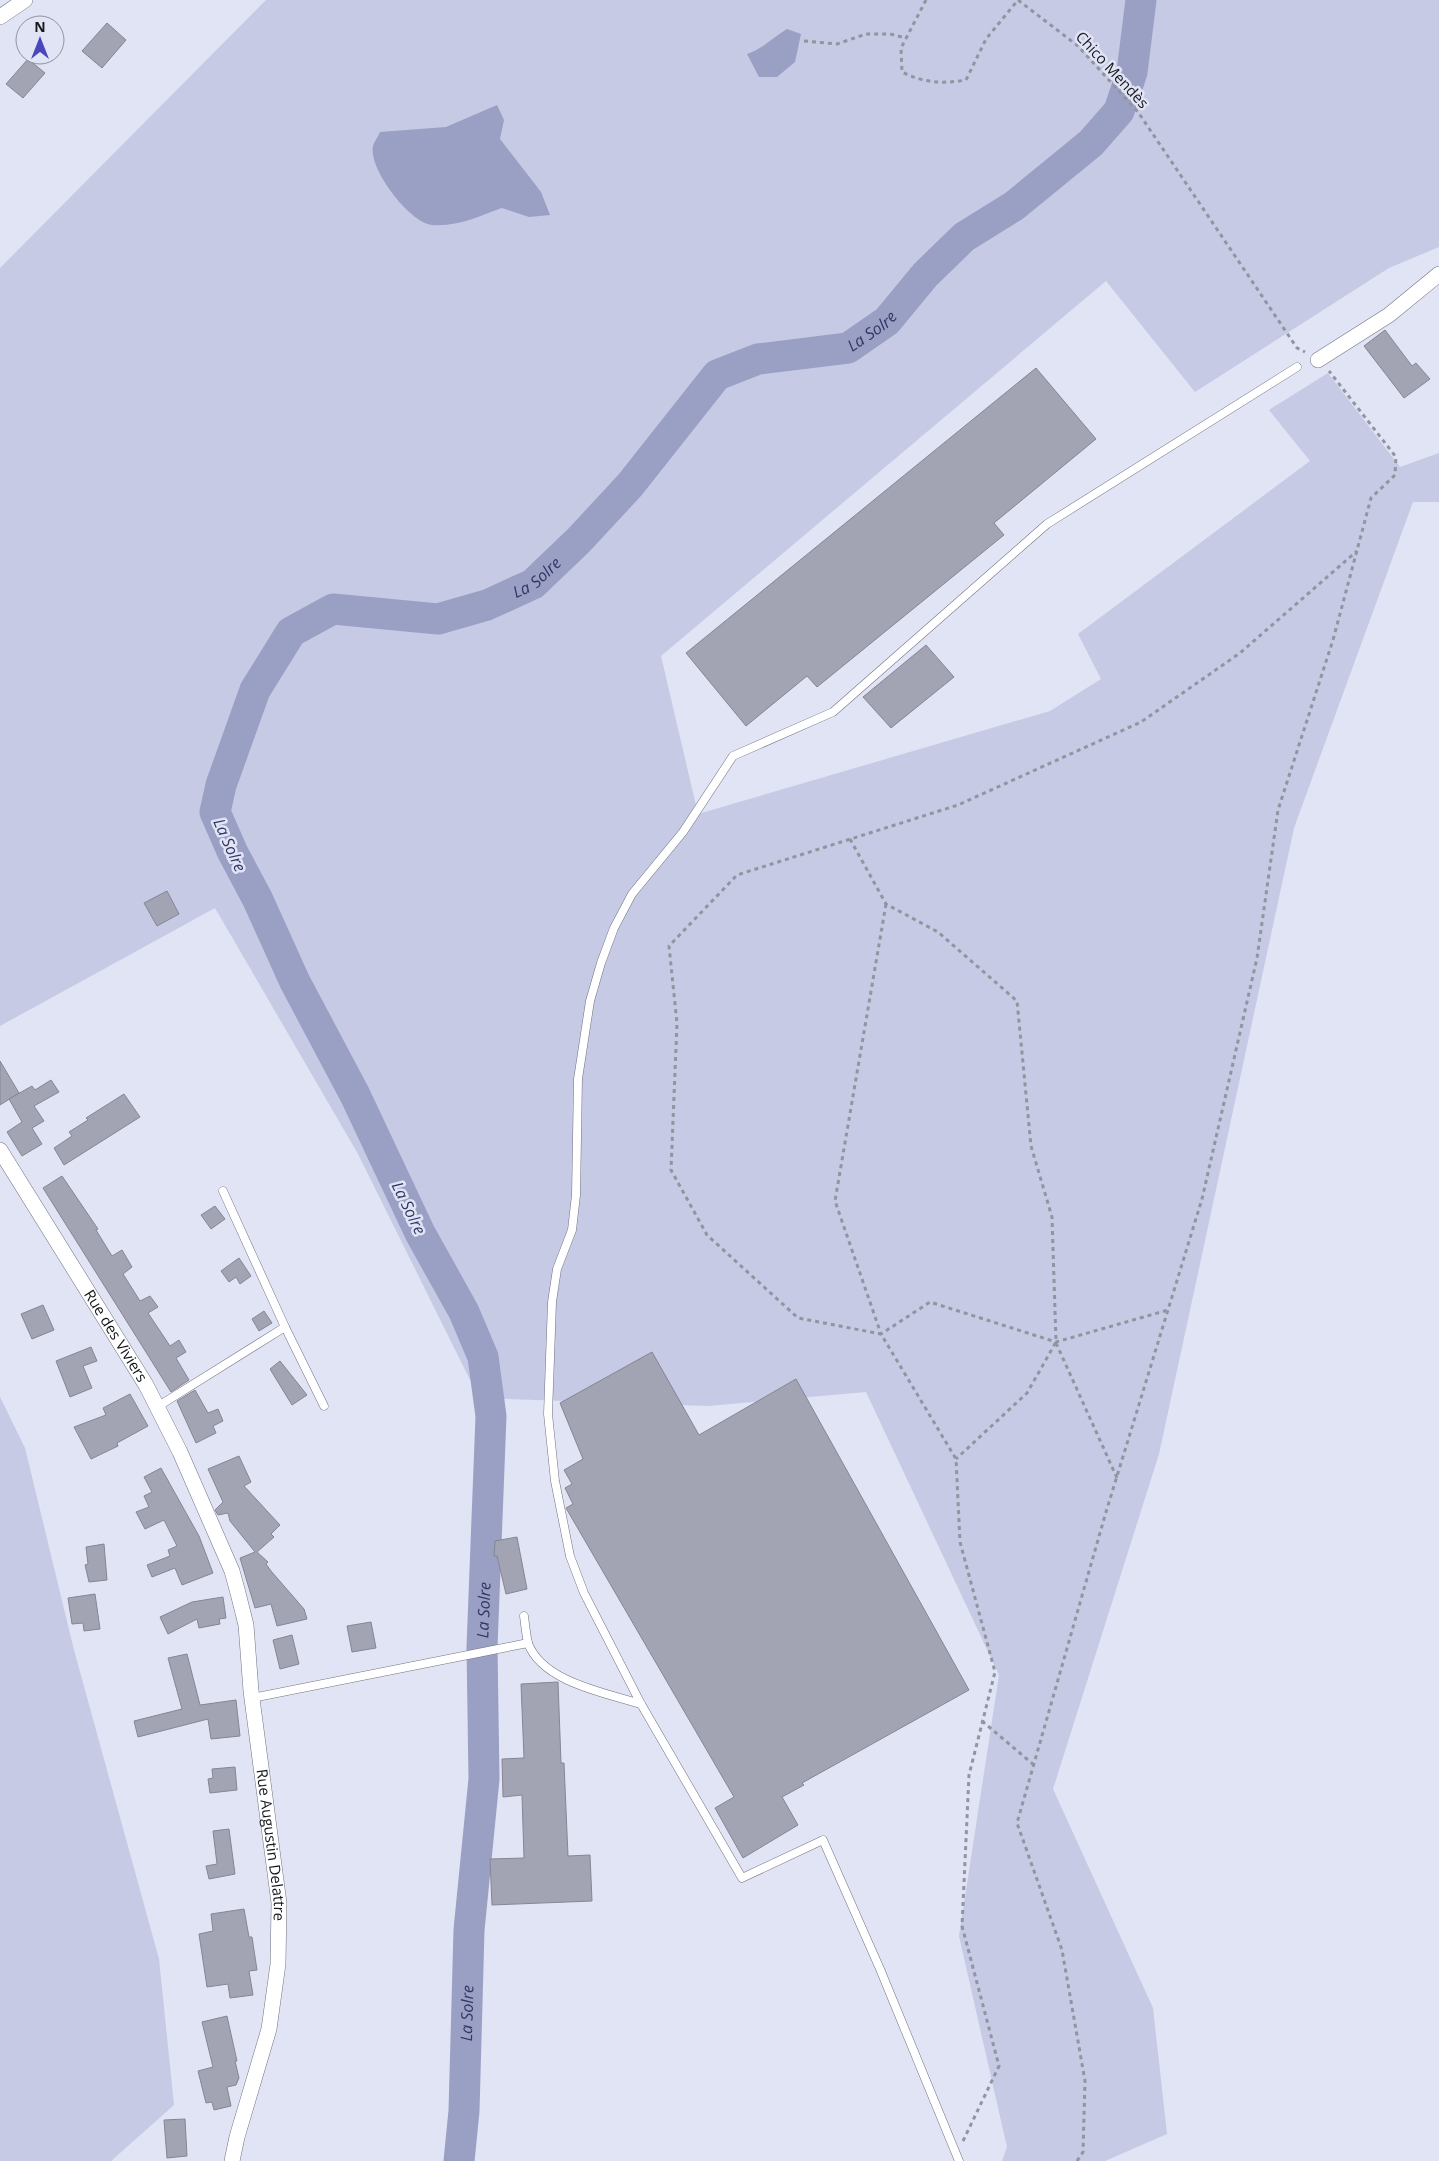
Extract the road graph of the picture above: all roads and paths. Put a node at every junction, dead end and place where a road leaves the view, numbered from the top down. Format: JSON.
{"nodes":[{"id":1,"x":25,"y":0,"type":"edge"},
{"id":2,"x":926,"y":0,"type":"edge"},
{"id":3,"x":0,"y":17,"type":"edge"},
{"id":4,"x":906,"y":38,"type":"junction"},
{"id":5,"x":804,"y":41,"type":"dead end"},
{"id":6,"x":1439,"y":274,"type":"edge"},
{"id":7,"x":1321,"y":362,"type":"junction"},
{"id":8,"x":1297,"y":367,"type":"dead end"},
{"id":9,"x":1357,"y":551,"type":"junction"},
{"id":10,"x":850,"y":839,"type":"junction"},
{"id":11,"x":886,"y":904,"type":"junction"},
{"id":12,"x":0,"y":1150,"type":"edge"},
{"id":13,"x":223,"y":1191,"type":"dead end"},
{"id":14,"x":1168,"y":1310,"type":"junction"},
{"id":15,"x":285,"y":1327,"type":"junction"},
{"id":16,"x":881,"y":1334,"type":"junction"},
{"id":17,"x":1056,"y":1342,"type":"junction"},
{"id":18,"x":324,"y":1406,"type":"dead end"},
{"id":19,"x":157,"y":1407,"type":"junction"},
{"id":20,"x":956,"y":1459,"type":"junction"},
{"id":21,"x":1117,"y":1478,"type":"junction"},
{"id":22,"x":213,"y":1530,"type":"joint"},
{"id":23,"x":524,"y":1616,"type":"dead end"},
{"id":24,"x":528,"y":1643,"type":"junction"},
{"id":25,"x":252,"y":1698,"type":"junction"},
{"id":26,"x":641,"y":1704,"type":"junction"},
{"id":27,"x":982,"y":1721,"type":"junction"},
{"id":28,"x":1034,"y":1765,"type":"junction"},
{"id":29,"x":958,"y":2158,"type":"edge"},
{"id":30,"x":232,"y":2161,"type":"edge"},
{"id":31,"x":1077,"y":2161,"type":"edge"}],
"edges":[{"from":1,"to":3,"type":"street"},
{"from":2,"to":4,"type":"path","name":"Chico Mendès"},
{"from":4,"to":5,"type":"path"},
{"from":4,"to":7,"type":"path","name":"Chico Mendès"},
{"from":6,"to":7,"type":"street"},
{"from":7,"to":9,"type":"path"},
{"from":8,"to":26,"type":"lane"},
{"from":9,"to":10,"type":"path"},
{"from":9,"to":14,"type":"path"},
{"from":10,"to":11,"type":"path"},
{"from":10,"to":16,"type":"path"},
{"from":11,"to":16,"type":"path"},
{"from":11,"to":17,"type":"path"},
{"from":12,"to":19,"type":"street","name":"Rue des Viviers"},
{"from":13,"to":15,"type":"lane"},
{"from":14,"to":17,"type":"path"},
{"from":14,"to":21,"type":"path"},
{"from":15,"to":18,"type":"lane"},
{"from":15,"to":19,"type":"lane"},
{"from":16,"to":17,"type":"path"},
{"from":16,"to":20,"type":"path"},
{"from":17,"to":20,"type":"path"},
{"from":17,"to":21,"type":"path"},
{"from":19,"to":22,"type":"street","name":"Rue des Viviers"},
{"from":20,"to":27,"type":"path"},
{"from":21,"to":28,"type":"path"},
{"from":22,"to":25,"type":"street","name":"Rue Augustin Delattre"},
{"from":23,"to":24,"type":"lane"},
{"from":24,"to":25,"type":"lane"},
{"from":24,"to":26,"type":"lane"},
{"from":25,"to":30,"type":"street","name":"Rue Augustin Delattre"},
{"from":26,"to":29,"type":"lane"},
{"from":27,"to":28,"type":"path"},
{"from":27,"to":29,"type":"path"},
{"from":28,"to":31,"type":"path"}]}
